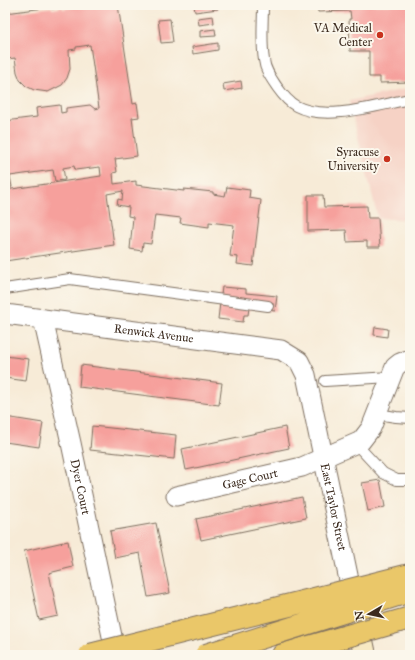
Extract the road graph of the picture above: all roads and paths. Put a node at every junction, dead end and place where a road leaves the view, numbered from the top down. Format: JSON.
{"nodes":[{"id":1,"x":263,"y":5,"type":"edge"},
{"id":2,"x":410,"y":99,"type":"edge"},
{"id":3,"x":5,"y":289,"type":"edge"},
{"id":4,"x":268,"y":306,"type":"dead end"},
{"id":5,"x":5,"y":314,"type":"edge"},
{"id":6,"x":43,"y":319,"type":"junction"},
{"id":7,"x":410,"y":359,"type":"edge"},
{"id":8,"x":299,"y":361,"type":"joint"},
{"id":9,"x":390,"y":377,"type":"junction"},
{"id":10,"x":325,"y":381,"type":"dead end"},
{"id":11,"x":377,"y":414,"type":"junction"},
{"id":12,"x":410,"y":418,"type":"edge"},
{"id":13,"x":356,"y":444,"type":"junction"},
{"id":14,"x":323,"y":458,"type":"junction"},
{"id":15,"x":410,"y":480,"type":"edge"},
{"id":16,"x":176,"y":496,"type":"dead end"},
{"id":17,"x":410,"y":575,"type":"edge"},
{"id":18,"x":410,"y":591,"type":"edge"},
{"id":19,"x":410,"y":600,"type":"edge"},
{"id":20,"x":357,"y":617,"type":"junction"},
{"id":21,"x":410,"y":618,"type":"edge"},
{"id":22,"x":303,"y":651,"type":"edge"},
{"id":23,"x":90,"y":655,"type":"edge"},
{"id":24,"x":116,"y":655,"type":"edge"},
{"id":25,"x":206,"y":655,"type":"edge"},
{"id":26,"x":237,"y":655,"type":"edge"},
{"id":27,"x":283,"y":655,"type":"edge"},
{"id":28,"x":365,"y":655,"type":"edge"}],
"edges":[{"from":1,"to":2,"type":"lane"},
{"from":3,"to":4,"type":"lane"},
{"from":5,"to":6,"type":"street","name":"Renwick Avenue"},
{"from":6,"to":8,"type":"street","name":"Renwick Avenue"},
{"from":6,"to":24,"type":"street","name":"Dyer Court"},
{"from":7,"to":9,"type":"street"},
{"from":8,"to":14,"type":"street","name":"East Taylor Street"},
{"from":9,"to":10,"type":"lane"},
{"from":9,"to":11,"type":"street"},
{"from":11,"to":12,"type":"lane"},
{"from":11,"to":13,"type":"street"},
{"from":13,"to":14,"type":"street"},
{"from":13,"to":15,"type":"lane"},
{"from":14,"to":16,"type":"street","name":"Gage Court"},
{"from":14,"to":20,"type":"street","name":"East Taylor Street"},
{"from":17,"to":23,"type":"highway","bridge":true},
{"from":18,"to":25,"type":"highway","bridge":true},
{"from":19,"to":20,"type":"street"},
{"from":20,"to":26,"type":"street"},
{"from":20,"to":28,"type":"street","name":"East Taylor Street"},
{"from":21,"to":22,"type":"highway","bridge":true},
{"from":22,"to":27,"type":"highway"}]}
